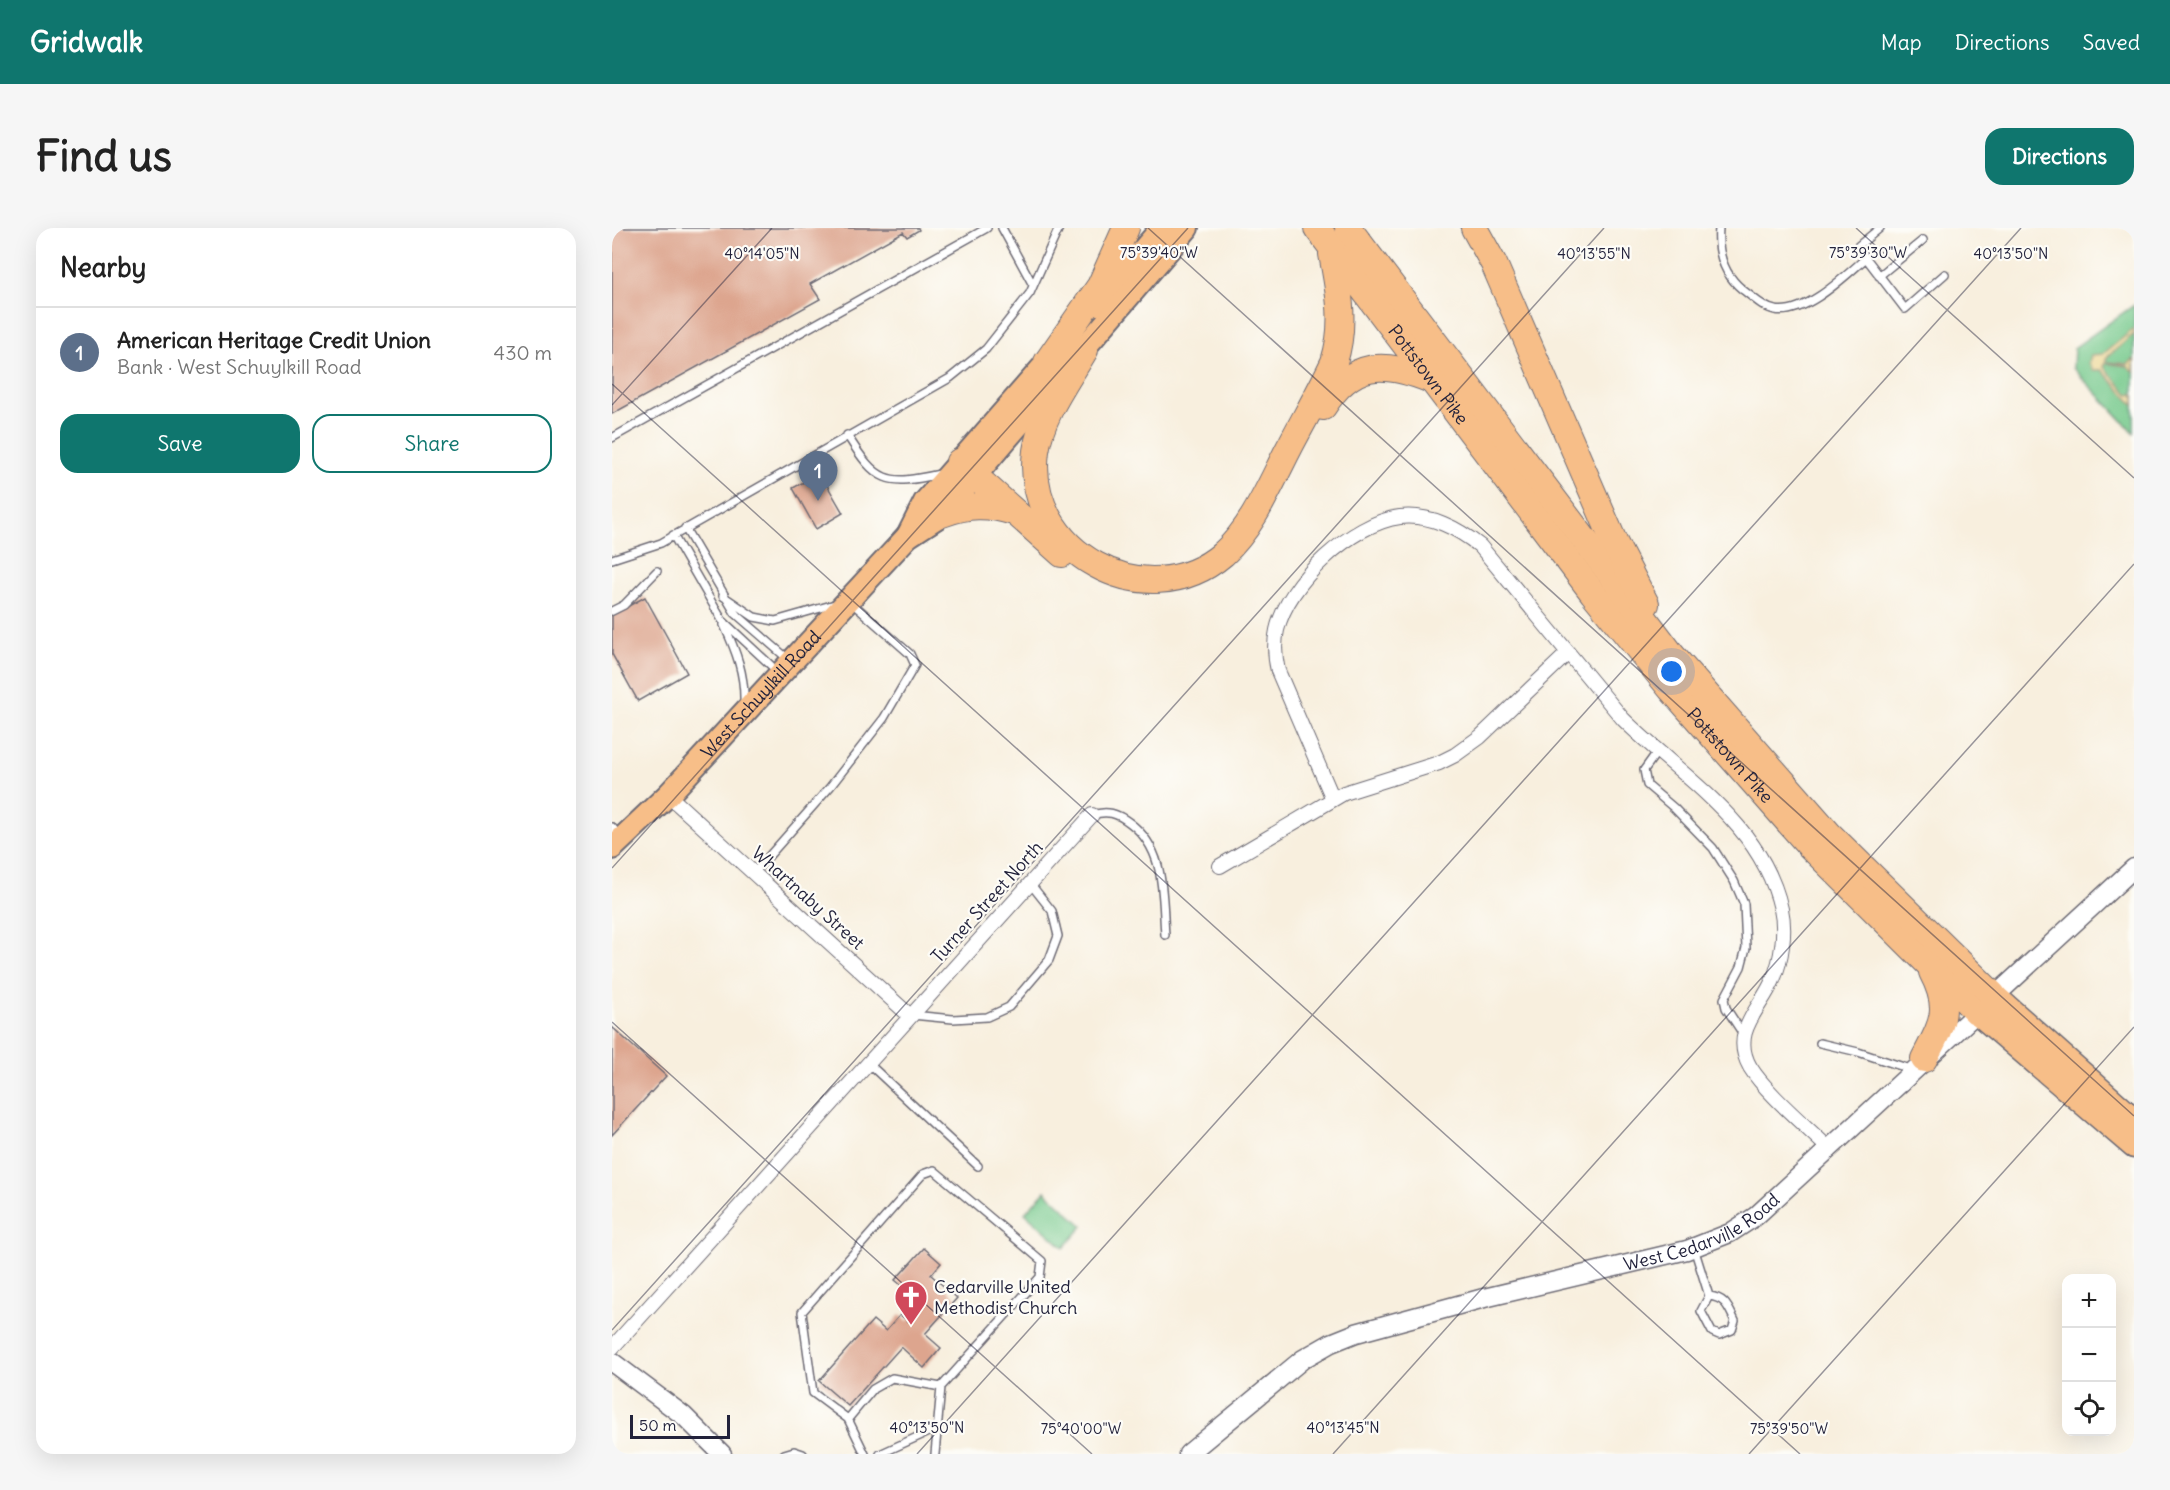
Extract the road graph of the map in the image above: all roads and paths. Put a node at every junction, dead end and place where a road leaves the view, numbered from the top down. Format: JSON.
{"nodes":[{"id":1,"x":987,"y":228,"type":"edge"},
{"id":2,"x":1002,"y":228,"type":"edge"},
{"id":3,"x":1059,"y":228,"type":"edge"},
{"id":4,"x":1126,"y":228,"type":"edge"},
{"id":5,"x":1162,"y":228,"type":"edge"},
{"id":6,"x":1187,"y":228,"type":"edge"},
{"id":7,"x":1348,"y":228,"type":"edge"},
{"id":8,"x":1474,"y":228,"type":"edge"},
{"id":9,"x":1719,"y":228,"type":"edge"},
{"id":10,"x":1880,"y":228,"type":"edge"},
{"id":11,"x":1324,"y":238,"type":"edge"},
{"id":12,"x":1923,"y":240,"type":"dead end"},
{"id":13,"x":1866,"y":258,"type":"junction"},
{"id":14,"x":1945,"y":274,"type":"dead end"},
{"id":15,"x":1879,"y":276,"type":"junction"},
{"id":16,"x":1033,"y":285,"type":"junction"},
{"id":17,"x":1085,"y":350,"type":"junction"},
{"id":18,"x":1047,"y":362,"type":"junction"},
{"id":19,"x":1431,"y":380,"type":"junction"},
{"id":20,"x":847,"y":435,"type":"junction"},
{"id":21,"x":612,"y":438,"type":"edge"},
{"id":22,"x":961,"y":470,"type":"junction"},
{"id":23,"x":1014,"y":512,"type":"junction"},
{"id":24,"x":942,"y":514,"type":"junction"},
{"id":25,"x":685,"y":528,"type":"junction"},
{"id":26,"x":673,"y":535,"type":"junction"},
{"id":27,"x":908,"y":536,"type":"junction"},
{"id":28,"x":612,"y":559,"type":"edge"},
{"id":29,"x":657,"y":571,"type":"dead end"},
{"id":30,"x":723,"y":596,"type":"junction"},
{"id":31,"x":849,"y":600,"type":"junction"},
{"id":32,"x":612,"y":611,"type":"edge"},
{"id":33,"x":722,"y":620,"type":"junction"},
{"id":34,"x":1568,"y":653,"type":"junction"},
{"id":35,"x":1672,"y":655,"type":"junction"},
{"id":36,"x":784,"y":667,"type":"junction"},
{"id":37,"x":744,"y":711,"type":"junction"},
{"id":38,"x":1657,"y":752,"type":"junction"},
{"id":39,"x":668,"y":795,"type":"junction"},
{"id":40,"x":1334,"y":799,"type":"junction"},
{"id":41,"x":1092,"y":815,"type":"joint"},
{"id":42,"x":615,"y":838,"type":"edge"},
{"id":43,"x":1220,"y":866,"type":"dead end"},
{"id":44,"x":2132,"y":871,"type":"edge"},
{"id":45,"x":754,"y":873,"type":"junction"},
{"id":46,"x":1029,"y":882,"type":"junction"},
{"id":47,"x":1166,"y":935,"type":"dead end"},
{"id":48,"x":1928,"y":964,"type":"junction"},
{"id":49,"x":1985,"y":1003,"type":"junction"},
{"id":50,"x":909,"y":1015,"type":"junction"},
{"id":51,"x":1743,"y":1034,"type":"junction"},
{"id":52,"x":1820,"y":1043,"type":"dead end"},
{"id":53,"x":868,"y":1063,"type":"junction"},
{"id":54,"x":1918,"y":1064,"type":"junction"},
{"id":55,"x":2134,"y":1120,"type":"edge"},
{"id":56,"x":2134,"y":1146,"type":"edge"},
{"id":57,"x":1829,"y":1149,"type":"junction"},
{"id":58,"x":978,"y":1167,"type":"dead end"},
{"id":59,"x":1694,"y":1248,"type":"junction"},
{"id":60,"x":1709,"y":1296,"type":"junction"},
{"id":61,"x":612,"y":1348,"type":"edge"},
{"id":62,"x":612,"y":1362,"type":"edge"},
{"id":63,"x":941,"y":1387,"type":"junction"},
{"id":64,"x":848,"y":1419,"type":"junction"},
{"id":65,"x":937,"y":1428,"type":"junction"},
{"id":66,"x":722,"y":1454,"type":"edge"},
{"id":67,"x":784,"y":1454,"type":"edge"},
{"id":68,"x":804,"y":1454,"type":"edge"},
{"id":69,"x":865,"y":1454,"type":"edge"},
{"id":70,"x":880,"y":1454,"type":"edge"},
{"id":71,"x":935,"y":1454,"type":"edge"},
{"id":72,"x":1188,"y":1454,"type":"edge"}],
"edges":[{"from":1,"to":21,"type":"lane"},
{"from":2,"to":16,"type":"lane"},
{"from":3,"to":16,"type":"lane"},
{"from":4,"to":18,"type":"highway"},
{"from":5,"to":18,"type":"main road","name":"West Schuylkill Road"},
{"from":6,"to":17,"type":"main road","name":"West Schuylkill Road"},
{"from":7,"to":35,"type":"highway","name":"Pottstown Pike"},
{"from":8,"to":35,"type":"highway"},
{"from":9,"to":13,"type":"lane"},
{"from":10,"to":13,"type":"lane"},
{"from":11,"to":17,"type":"highway"},
{"from":11,"to":19,"type":"highway","name":"Pottstown Pike"},
{"from":12,"to":15,"type":"lane"},
{"from":13,"to":15,"type":"lane"},
{"from":14,"to":15,"type":"lane"},
{"from":16,"to":20,"type":"lane"},
{"from":17,"to":22,"type":"main road","name":"West Schuylkill Road"},
{"from":18,"to":22,"type":"main road","name":"West Schuylkill Road"},
{"from":19,"to":23,"type":"highway"},
{"from":19,"to":48,"type":"highway","name":"Pottstown Pike"},
{"from":20,"to":22,"type":"lane"},
{"from":20,"to":25,"type":"lane"},
{"from":22,"to":23,"type":"highway"},
{"from":22,"to":24,"type":"main road","name":"West Schuylkill Road"},
{"from":22,"to":27,"type":"main road","name":"West Schuylkill Road"},
{"from":23,"to":24,"type":"highway"},
{"from":24,"to":27,"type":"main road","name":"West Schuylkill Road"},
{"from":25,"to":26,"type":"lane"},
{"from":25,"to":30,"type":"lane"},
{"from":26,"to":28,"type":"lane"},
{"from":26,"to":33,"type":"lane"},
{"from":27,"to":31,"type":"main road","name":"West Schuylkill Road"},
{"from":29,"to":32,"type":"lane"},
{"from":30,"to":31,"type":"lane"},
{"from":30,"to":36,"type":"lane"},
{"from":31,"to":36,"type":"main road","name":"West Schuylkill Road"},
{"from":31,"to":45,"type":"lane"},
{"from":33,"to":36,"type":"lane"},
{"from":33,"to":37,"type":"lane"},
{"from":34,"to":38,"type":"street"},
{"from":34,"to":40,"type":"street"},
{"from":34,"to":40,"type":"street"},
{"from":35,"to":49,"type":"highway","name":"Pottstown Pike"},
{"from":36,"to":37,"type":"main road","name":"West Schuylkill Road"},
{"from":37,"to":39,"type":"main road","name":"West Schuylkill Road"},
{"from":38,"to":51,"type":"lane"},
{"from":38,"to":51,"type":"street"},
{"from":39,"to":42,"type":"main road","name":"West Schuylkill Road"},
{"from":39,"to":45,"type":"street","name":"Whartnaby Street"},
{"from":40,"to":43,"type":"street"},
{"from":41,"to":46,"type":"street","name":"Turner Street North"},
{"from":41,"to":47,"type":"lane"},
{"from":44,"to":49,"type":"street","name":"West Cedarville Road"},
{"from":45,"to":50,"type":"street","name":"Whartnaby Street"},
{"from":46,"to":50,"type":"street","name":"Turner Street North"},
{"from":46,"to":50,"type":"lane"},
{"from":48,"to":49,"type":"highway","name":"Pottstown Pike"},
{"from":48,"to":54,"type":"highway"},
{"from":49,"to":54,"type":"street","name":"West Cedarville Road"},
{"from":49,"to":55,"type":"highway","name":"Pottstown Pike"},
{"from":49,"to":56,"type":"highway","name":"Pottstown Pike"},
{"from":50,"to":53,"type":"street"},
{"from":51,"to":57,"type":"street"},
{"from":52,"to":54,"type":"lane"},
{"from":53,"to":58,"type":"lane"},
{"from":53,"to":61,"type":"street"},
{"from":54,"to":57,"type":"street","name":"West Cedarville Road"},
{"from":57,"to":59,"type":"street","name":"West Cedarville Road"},
{"from":59,"to":60,"type":"lane"},
{"from":59,"to":72,"type":"street","name":"West Cedarville Road"},
{"from":60,"to":60,"type":"lane"},
{"from":62,"to":66,"type":"street"},
{"from":63,"to":64,"type":"lane"},
{"from":63,"to":64,"type":"lane"},
{"from":63,"to":65,"type":"lane"},
{"from":64,"to":69,"type":"lane"},
{"from":65,"to":70,"type":"lane"},
{"from":65,"to":71,"type":"lane"},
{"from":67,"to":68,"type":"lane"}]}
